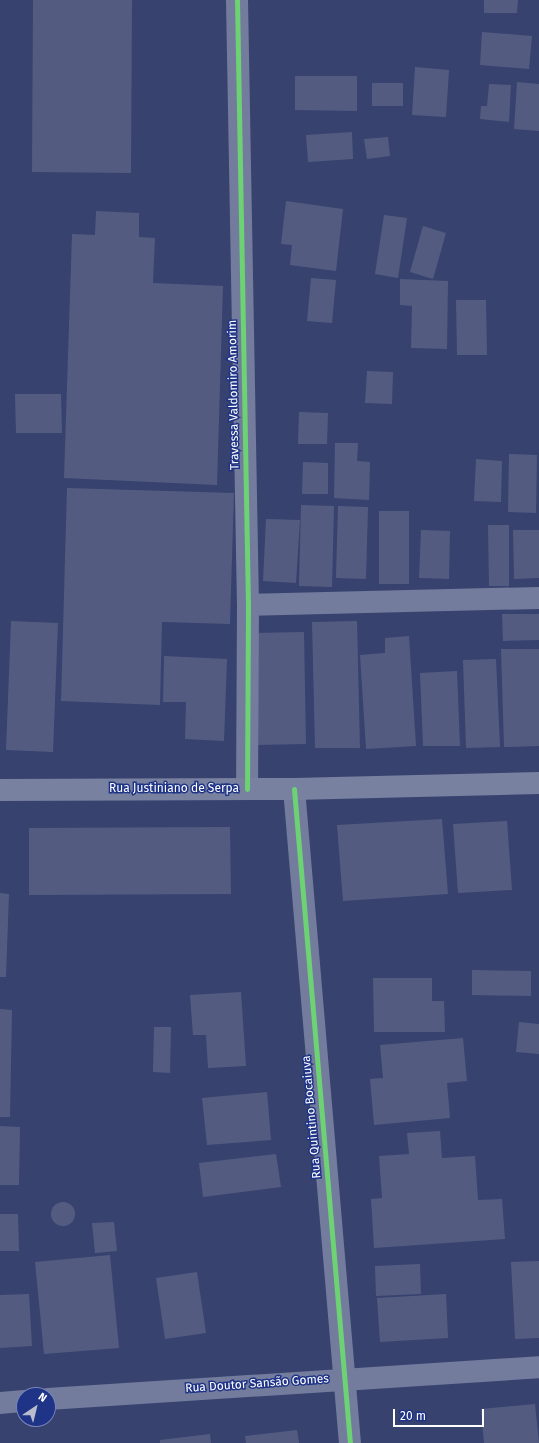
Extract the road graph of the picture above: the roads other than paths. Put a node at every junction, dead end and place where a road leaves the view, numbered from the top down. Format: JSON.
{"nodes":[{"id":1,"x":237,"y":0,"type":"edge"},
{"id":2,"x":539,"y":598,"type":"edge"},
{"id":3,"x":248,"y":605,"type":"junction"},
{"id":4,"x":539,"y":783,"type":"edge"},
{"id":5,"x":247,"y":789,"type":"junction"},
{"id":6,"x":294,"y":789,"type":"junction"},
{"id":7,"x":0,"y":790,"type":"edge"},
{"id":8,"x":539,"y":1367,"type":"edge"},
{"id":9,"x":345,"y":1378,"type":"junction"},
{"id":10,"x":56,"y":1398,"type":"edge"},
{"id":11,"x":16,"y":1402,"type":"edge"},
{"id":12,"x":0,"y":1403,"type":"edge"},
{"id":13,"x":350,"y":1443,"type":"edge"}],
"edges":[{"from":1,"to":3,"type":"street","name":"Travessa Valdomiro Amorim"},
{"from":2,"to":3,"type":"street"},
{"from":3,"to":5,"type":"street","name":"Travessa Valdomiro Amorim"},
{"from":4,"to":6,"type":"main road","name":"Rua Justiniano de Serpa"},
{"from":5,"to":6,"type":"main road","name":"Rua Justiniano de Serpa"},
{"from":5,"to":7,"type":"main road","name":"Rua Justiniano de Serpa"},
{"from":6,"to":9,"type":"street","name":"Rua Quintino Bocaiuva"},
{"from":8,"to":9,"type":"street","name":"Rua Doutor Sansão Gomes"},
{"from":9,"to":10,"type":"street","name":"Rua Doutor Sansão Gomes"},
{"from":9,"to":13,"type":"street","name":"Rua Quintino Bocaiuva"},
{"from":11,"to":12,"type":"street"}]}
